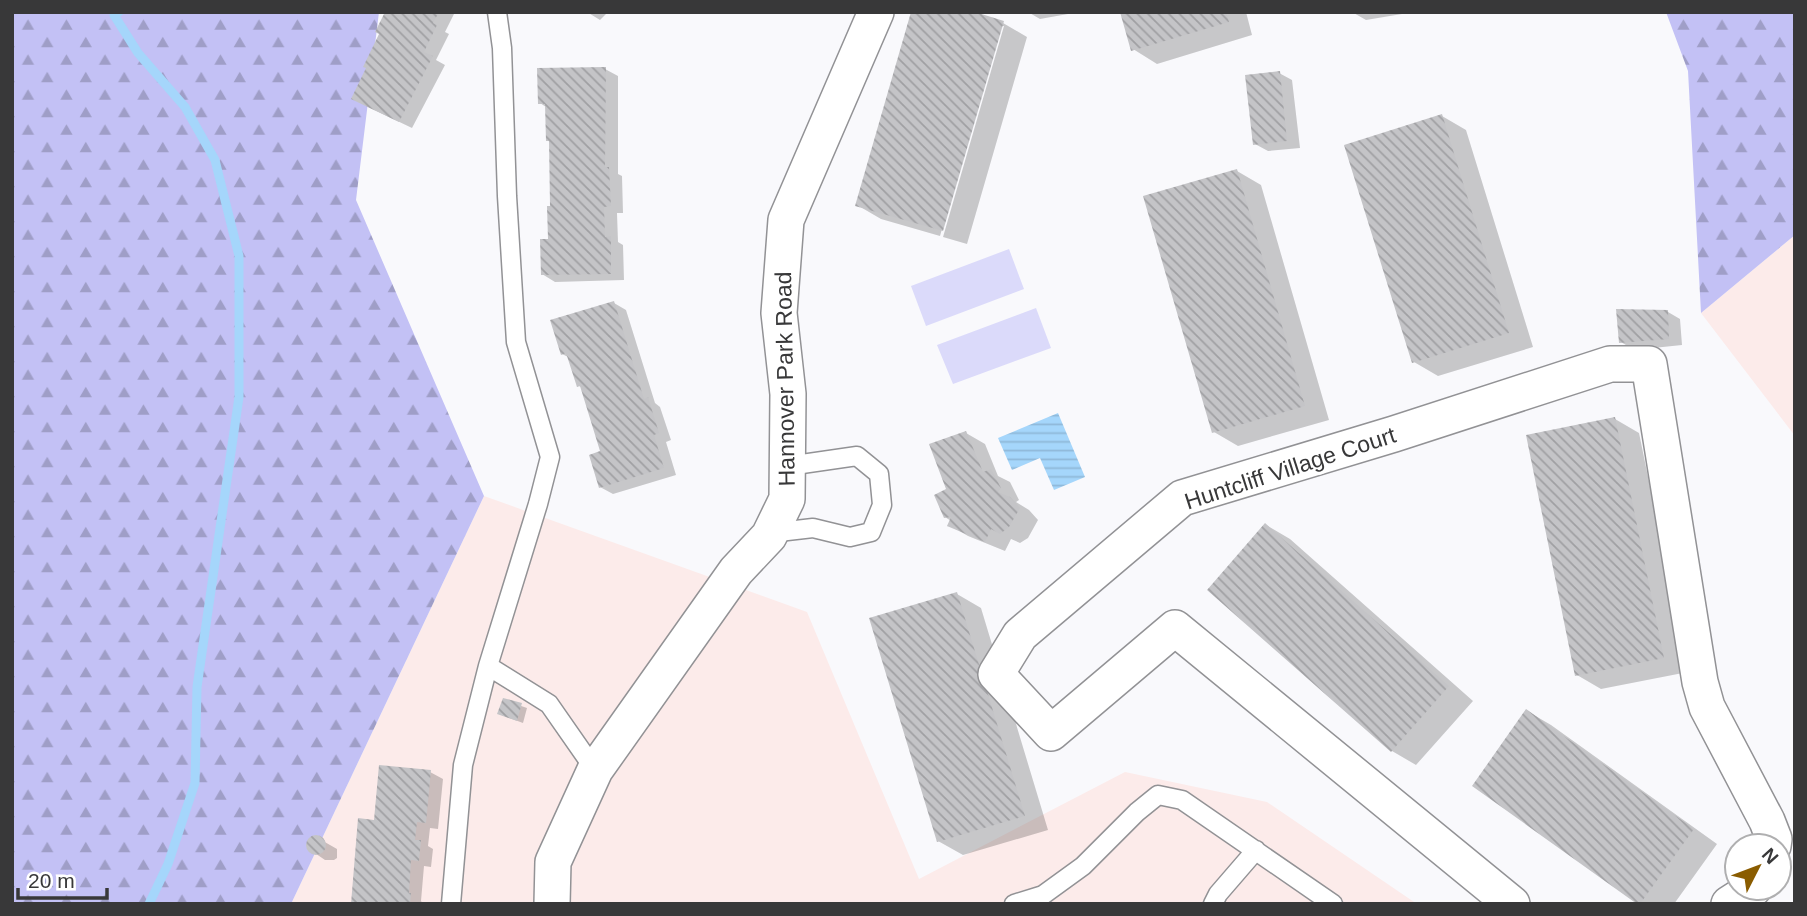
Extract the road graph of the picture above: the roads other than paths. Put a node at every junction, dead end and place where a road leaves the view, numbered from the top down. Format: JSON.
{"nodes":[{"id":1,"x":497,"y":12,"type":"edge"},
{"id":2,"x":876,"y":12,"type":"edge"},
{"id":3,"x":788,"y":466,"type":"junction"},
{"id":4,"x":770,"y":533,"type":"junction"},
{"id":5,"x":488,"y":666,"type":"junction"},
{"id":6,"x":595,"y":770,"type":"junction"},
{"id":7,"x":1771,"y":832,"type":"edge"},
{"id":8,"x":1256,"y":850,"type":"junction"},
{"id":9,"x":451,"y":904,"type":"edge"},
{"id":10,"x":552,"y":904,"type":"edge"},
{"id":11,"x":1014,"y":904,"type":"edge"},
{"id":12,"x":1213,"y":904,"type":"edge"},
{"id":13,"x":1334,"y":904,"type":"edge"},
{"id":14,"x":1512,"y":904,"type":"edge"}],
"edges":[{"from":1,"to":5,"type":"lane"},
{"from":2,"to":3,"type":"street","name":"Hannover Park Road"},
{"from":3,"to":4,"type":"street","name":"Hannover Park Road"},
{"from":3,"to":4,"type":"lane"},
{"from":4,"to":6,"type":"street","name":"Hannover Park Road"},
{"from":5,"to":6,"type":"lane"},
{"from":5,"to":9,"type":"lane"},
{"from":6,"to":10,"type":"street","name":"Hannover Park Road"},
{"from":7,"to":14,"type":"street","name":"Huntcliff Village Court"},
{"from":8,"to":11,"type":"lane"},
{"from":8,"to":12,"type":"lane"},
{"from":8,"to":13,"type":"lane"}]}
